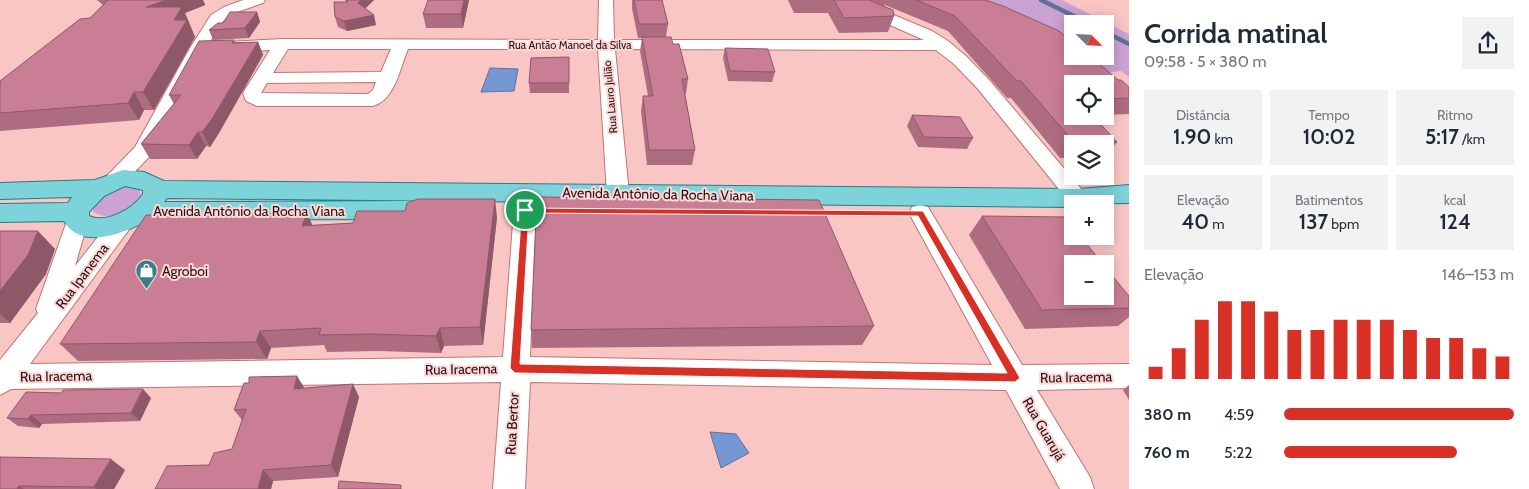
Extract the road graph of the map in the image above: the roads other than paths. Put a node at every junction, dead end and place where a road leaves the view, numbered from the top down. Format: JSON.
{"nodes":[{"id":1,"x":606,"y":0,"type":"edge"},
{"id":2,"x":845,"y":0,"type":"edge"},
{"id":3,"x":246,"y":1,"type":"edge"},
{"id":4,"x":606,"y":45,"type":"junction"},
{"id":5,"x":942,"y":45,"type":"junction"},
{"id":6,"x":198,"y":48,"type":"junction"},
{"id":7,"x":398,"y":50,"type":"junction"},
{"id":8,"x":278,"y":51,"type":"junction"},
{"id":9,"x":143,"y":150,"type":"junction"},
{"id":10,"x":105,"y":185,"type":"junction"},
{"id":11,"x":0,"y":191,"type":"edge"},
{"id":12,"x":148,"y":193,"type":"junction"},
{"id":13,"x":618,"y":194,"type":"junction"},
{"id":14,"x":1129,"y":194,"type":"edge"},
{"id":15,"x":1067,"y":195,"type":"edge"},
{"id":16,"x":1114,"y":197,"type":"edge"},
{"id":17,"x":1064,"y":206,"type":"edge"},
{"id":18,"x":1064,"y":206,"type":"edge"},
{"id":19,"x":525,"y":210,"type":"junction"},
{"id":20,"x":1129,"y":212,"type":"edge"},
{"id":21,"x":0,"y":213,"type":"edge"},
{"id":22,"x":920,"y":213,"type":"junction"},
{"id":23,"x":1114,"y":213,"type":"edge"},
{"id":24,"x":76,"y":217,"type":"junction"},
{"id":25,"x":121,"y":224,"type":"junction"},
{"id":26,"x":43,"y":328,"type":"junction"},
{"id":27,"x":515,"y":368,"type":"junction"},
{"id":28,"x":1129,"y":376,"type":"edge"},
{"id":29,"x":1015,"y":378,"type":"junction"},
{"id":30,"x":2,"y":379,"type":"edge"},
{"id":31,"x":509,"y":489,"type":"edge"},
{"id":32,"x":1078,"y":489,"type":"edge"}],
"edges":[{"from":1,"to":4,"type":"street","name":"Rua Lauro Julião"},
{"from":2,"to":5,"type":"street"},
{"from":3,"to":6,"type":"street"},
{"from":4,"to":5,"type":"street","name":"Rua Antão Manoel da Silva"},
{"from":4,"to":7,"type":"street","name":"Rua Antão Manoel da Silva"},
{"from":4,"to":13,"type":"street","name":"Rua Lauro Julião"},
{"from":5,"to":15,"type":"street"},
{"from":6,"to":8,"type":"street"},
{"from":6,"to":9,"type":"street"},
{"from":7,"to":8,"type":"street","name":"Rua Antão Manoel da Silva"},
{"from":7,"to":8,"type":"street"},
{"from":9,"to":10,"type":"street"},
{"from":9,"to":12,"type":"street"},
{"from":10,"to":11,"type":"main road"},
{"from":10,"to":12,"type":"main road"},
{"from":10,"to":24,"type":"main road"},
{"from":12,"to":13,"type":"main road","name":"Avenida Antônio da Rocha Viana"},
{"from":12,"to":19,"type":"main road","name":"Avenida Antônio da Rocha Viana"},
{"from":12,"to":25,"type":"main road"},
{"from":13,"to":17,"type":"main road","name":"Avenida Antônio da Rocha Viana"},
{"from":14,"to":16,"type":"main road","name":"Avenida Antônio da Rocha Viana"},
{"from":18,"to":22,"type":"main road","name":"Avenida Antônio da Rocha Viana"},
{"from":19,"to":22,"type":"main road","name":"Avenida Antônio da Rocha Viana"},
{"from":19,"to":27,"type":"street","name":"Rua Bertor"},
{"from":20,"to":23,"type":"main road"},
{"from":21,"to":24,"type":"main road"},
{"from":22,"to":29,"type":"street","name":"Rua Guarujá"},
{"from":24,"to":25,"type":"main road"},
{"from":24,"to":26,"type":"street","name":"Rua Ipanema"},
{"from":25,"to":26,"type":"street","name":"Rua Ipanema"},
{"from":26,"to":30,"type":"street","name":"Rua Ipanema"},
{"from":27,"to":29,"type":"street","name":"Rua Iracema"},
{"from":27,"to":30,"type":"street","name":"Rua Iracema"},
{"from":27,"to":31,"type":"street","name":"Rua Bertor"},
{"from":28,"to":29,"type":"street","name":"Rua Iracema"},
{"from":29,"to":32,"type":"street","name":"Rua Guarujá"}]}
